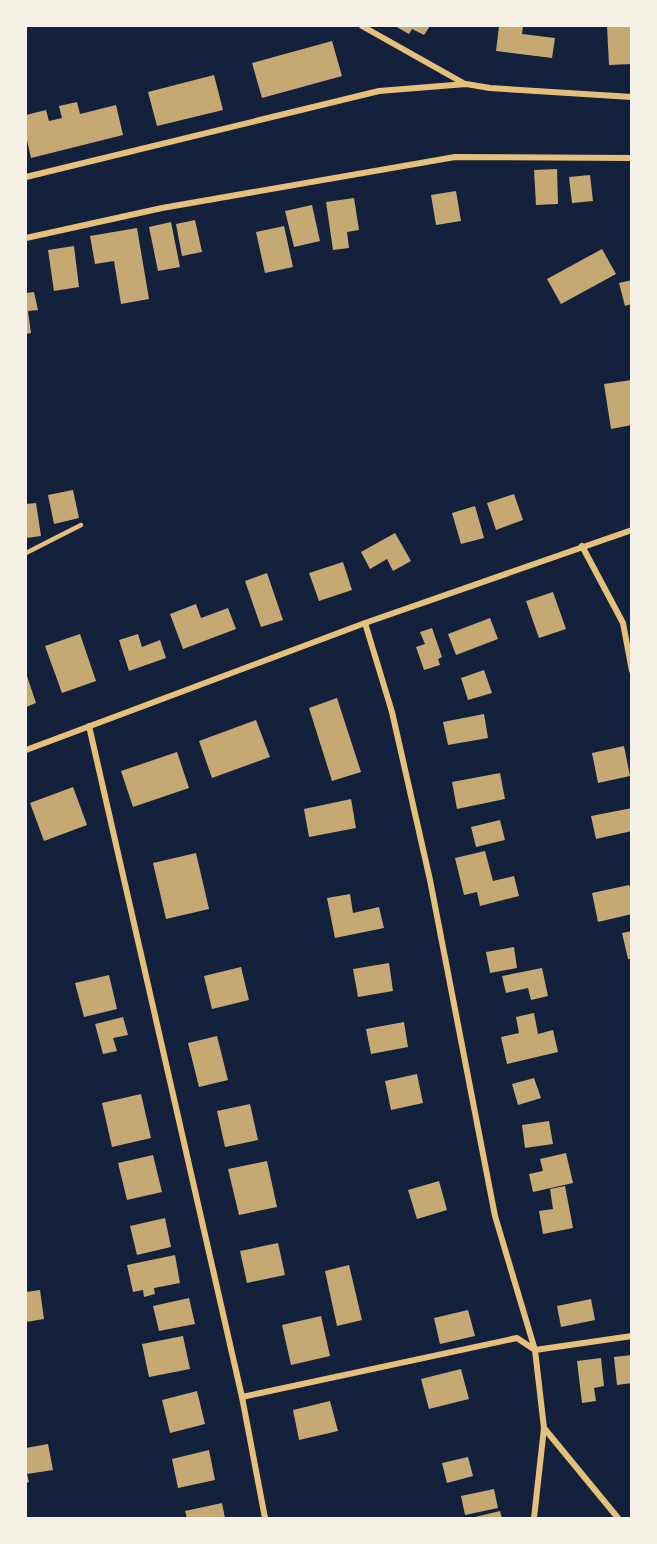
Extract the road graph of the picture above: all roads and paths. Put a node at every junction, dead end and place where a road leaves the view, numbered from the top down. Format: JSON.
{"nodes":[{"id":1,"x":362,"y":26,"type":"edge"},
{"id":2,"x":466,"y":84,"type":"junction"},
{"id":3,"x":632,"y":97,"type":"edge"},
{"id":4,"x":632,"y":158,"type":"edge"},
{"id":5,"x":26,"y":177,"type":"edge"},
{"id":6,"x":26,"y":238,"type":"edge"},
{"id":7,"x":81,"y":525,"type":"dead end"},
{"id":8,"x":632,"y":530,"type":"edge"},
{"id":9,"x":582,"y":546,"type":"junction"},
{"id":10,"x":26,"y":554,"type":"edge"},
{"id":11,"x":364,"y":623,"type":"junction"},
{"id":12,"x":632,"y":671,"type":"edge"},
{"id":13,"x":89,"y":726,"type":"junction"},
{"id":14,"x":26,"y":750,"type":"edge"},
{"id":15,"x":632,"y":1336,"type":"edge"},
{"id":16,"x":535,"y":1350,"type":"junction"},
{"id":17,"x":242,"y":1397,"type":"junction"},
{"id":18,"x":544,"y":1428,"type":"junction"},
{"id":19,"x":266,"y":1518,"type":"edge"},
{"id":20,"x":534,"y":1518,"type":"edge"},
{"id":21,"x":618,"y":1518,"type":"edge"}],
"edges":[{"from":1,"to":2,"type":"street"},
{"from":2,"to":3,"type":"street"},
{"from":2,"to":5,"type":"street"},
{"from":4,"to":6,"type":"street"},
{"from":7,"to":10,"type":"lane"},
{"from":8,"to":9,"type":"street"},
{"from":9,"to":11,"type":"street"},
{"from":9,"to":12,"type":"street"},
{"from":11,"to":13,"type":"street"},
{"from":11,"to":16,"type":"street"},
{"from":13,"to":14,"type":"street"},
{"from":13,"to":17,"type":"street"},
{"from":15,"to":16,"type":"street"},
{"from":16,"to":17,"type":"street"},
{"from":16,"to":18,"type":"street"},
{"from":17,"to":19,"type":"street"},
{"from":18,"to":20,"type":"street"},
{"from":18,"to":21,"type":"street"}]}
